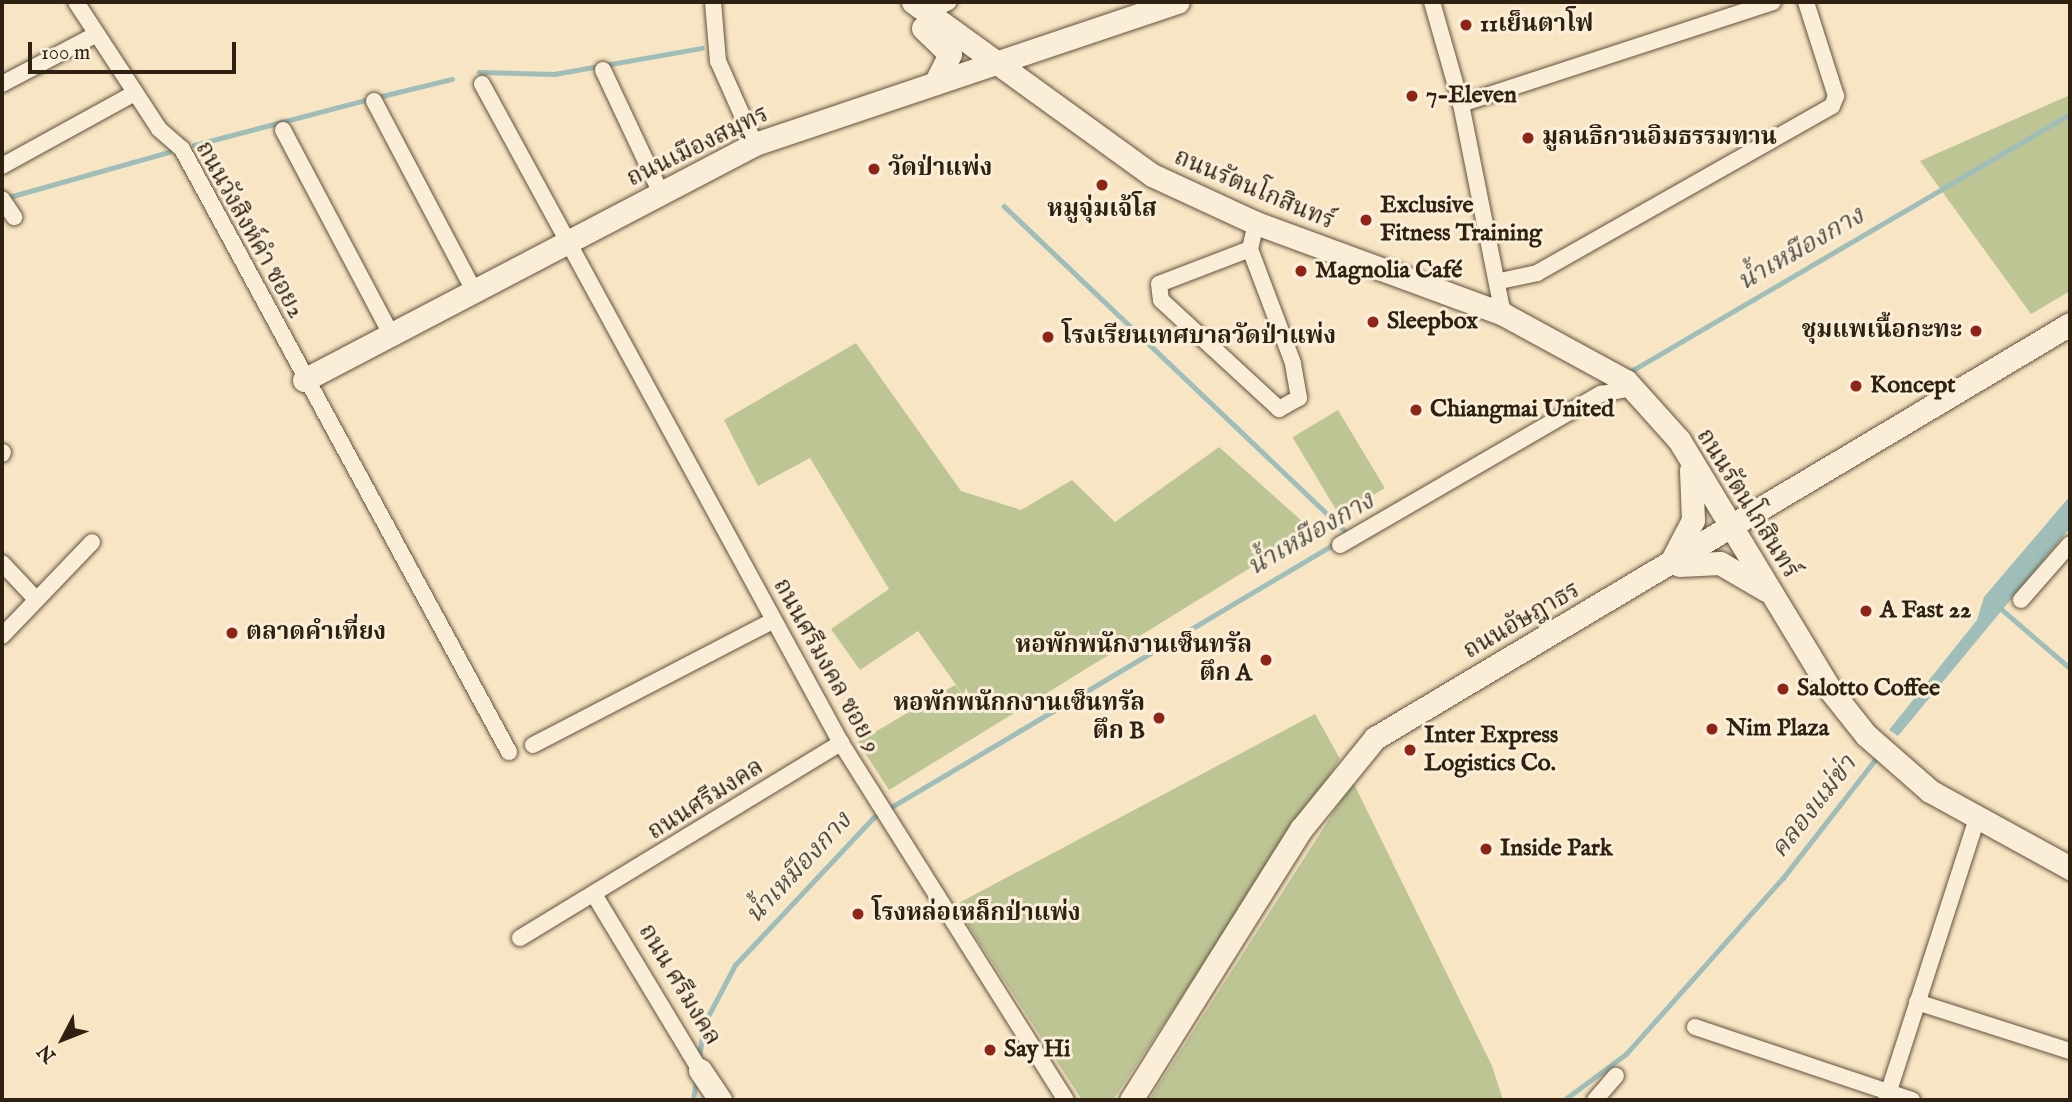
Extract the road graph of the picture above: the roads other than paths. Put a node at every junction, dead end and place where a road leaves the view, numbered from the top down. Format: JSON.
{"nodes":[{"id":1,"x":76,"y":2,"type":"edge"},
{"id":2,"x":713,"y":2,"type":"edge"},
{"id":3,"x":898,"y":2,"type":"edge"},
{"id":4,"x":949,"y":2,"type":"edge"},
{"id":5,"x":1178,"y":2,"type":"edge"},
{"id":6,"x":1432,"y":2,"type":"edge"},
{"id":7,"x":1773,"y":2,"type":"edge"},
{"id":8,"x":1806,"y":2,"type":"edge"},
{"id":9,"x":919,"y":7,"type":"edge"},
{"id":10,"x":97,"y":34,"type":"junction"},
{"id":11,"x":994,"y":63,"type":"junction"},
{"id":12,"x":603,"y":70,"type":"dead end"},
{"id":13,"x":935,"y":83,"type":"junction"},
{"id":14,"x":2,"y":84,"type":"edge"},
{"id":15,"x":482,"y":84,"type":"dead end"},
{"id":16,"x":135,"y":93,"type":"junction"},
{"id":17,"x":374,"y":101,"type":"dead end"},
{"id":18,"x":1461,"y":104,"type":"junction"},
{"id":19,"x":283,"y":130,"type":"dead end"},
{"id":20,"x":755,"y":144,"type":"junction"},
{"id":21,"x":2,"y":166,"type":"edge"},
{"id":22,"x":661,"y":193,"type":"junction"},
{"id":23,"x":2,"y":199,"type":"edge"},
{"id":24,"x":14,"y":217,"type":"dead end"},
{"id":25,"x":1256,"y":223,"type":"junction"},
{"id":26,"x":569,"y":242,"type":"junction"},
{"id":27,"x":1250,"y":249,"type":"junction"},
{"id":28,"x":1500,"y":281,"type":"junction"},
{"id":29,"x":474,"y":291,"type":"junction"},
{"id":30,"x":1503,"y":314,"type":"junction"},
{"id":31,"x":2070,"y":324,"type":"edge"},
{"id":32,"x":391,"y":334,"type":"junction"},
{"id":33,"x":304,"y":380,"type":"junction"},
{"id":34,"x":1629,"y":384,"type":"junction"},
{"id":35,"x":1683,"y":447,"type":"junction"},
{"id":36,"x":1733,"y":528,"type":"junction"},
{"id":37,"x":92,"y":542,"type":"dead end"},
{"id":38,"x":2070,"y":544,"type":"edge"},
{"id":39,"x":1340,"y":545,"type":"dead end"},
{"id":40,"x":2,"y":563,"type":"edge"},
{"id":41,"x":1667,"y":567,"type":"junction"},
{"id":42,"x":1774,"y":596,"type":"junction"},
{"id":43,"x":35,"y":598,"type":"junction"},
{"id":44,"x":2021,"y":600,"type":"dead end"},
{"id":45,"x":774,"y":620,"type":"junction"},
{"id":46,"x":3,"y":633,"type":"edge"},
{"id":47,"x":841,"y":743,"type":"junction"},
{"id":48,"x":533,"y":745,"type":"dead end"},
{"id":49,"x":509,"y":752,"type":"dead end"},
{"id":50,"x":1977,"y":819,"type":"junction"},
{"id":51,"x":2070,"y":869,"type":"edge"},
{"id":52,"x":595,"y":896,"type":"junction"},
{"id":53,"x":520,"y":938,"type":"dead end"},
{"id":54,"x":1917,"y":1002,"type":"junction"},
{"id":55,"x":1695,"y":1027,"type":"dead end"},
{"id":56,"x":2070,"y":1051,"type":"edge"},
{"id":57,"x":700,"y":1070,"type":"joint"},
{"id":58,"x":1616,"y":1076,"type":"dead end"},
{"id":59,"x":1887,"y":1096,"type":"edge"},
{"id":60,"x":720,"y":1100,"type":"edge"},
{"id":61,"x":1066,"y":1100,"type":"edge"},
{"id":62,"x":1131,"y":1100,"type":"edge"},
{"id":63,"x":1595,"y":1100,"type":"edge"},
{"id":64,"x":1912,"y":1100,"type":"edge"}],
"edges":[{"from":1,"to":10,"type":"street","name":"ถนนวังสิงห์คำ ซอย2"},
{"from":2,"to":20,"type":"street"},
{"from":3,"to":13,"type":"street"},
{"from":4,"to":9,"type":"street"},
{"from":5,"to":11,"type":"street","name":"ถนนเมืองสมุทร"},
{"from":6,"to":18,"type":"street"},
{"from":7,"to":18,"type":"street"},
{"from":8,"to":28,"type":"street"},
{"from":9,"to":11,"type":"street","name":"ถนนรัตนโกสินทร์"},
{"from":10,"to":14,"type":"street"},
{"from":10,"to":16,"type":"street","name":"ถนนวังสิงห์คำ ซอย2"},
{"from":11,"to":13,"type":"street","name":"ถนนเมืองสมุทร"},
{"from":11,"to":25,"type":"street","name":"ถนนรัตนโกสินทร์"},
{"from":12,"to":22,"type":"street"},
{"from":13,"to":20,"type":"street","name":"ถนนเมืองสมุทร"},
{"from":15,"to":26,"type":"street","name":"ถนนศรีมงคล ซอย 9"},
{"from":16,"to":21,"type":"street"},
{"from":16,"to":33,"type":"street","name":"ถนนวังสิงห์คำ ซอย2"},
{"from":17,"to":29,"type":"street"},
{"from":18,"to":28,"type":"street"},
{"from":19,"to":32,"type":"street"},
{"from":20,"to":22,"type":"street","name":"ถนนเมืองสมุทร"},
{"from":22,"to":26,"type":"street","name":"ถนนเมืองสมุทร"},
{"from":23,"to":24,"type":"street"},
{"from":25,"to":27,"type":"street"},
{"from":25,"to":30,"type":"street","name":"ถนนรัตนโกสินทร์"},
{"from":26,"to":29,"type":"street","name":"ถนนเมืองสมุทร"},
{"from":26,"to":45,"type":"street","name":"ถนนศรีมงคล ซอย 9"},
{"from":27,"to":27,"type":"street"},
{"from":28,"to":30,"type":"street"},
{"from":29,"to":32,"type":"street","name":"ถนนเมืองสมุทร"},
{"from":30,"to":34,"type":"street","name":"ถนนรัตนโกสินทร์"},
{"from":31,"to":36,"type":"street","name":"ถนนอัษฎาธร"},
{"from":32,"to":33,"type":"street","name":"ถนนเมืองสมุทร"},
{"from":33,"to":49,"type":"street","name":"ถนนวังสิงห์คำ ซอย2"},
{"from":34,"to":35,"type":"street","name":"ถนนรัตนโกสินทร์"},
{"from":34,"to":39,"type":"street"},
{"from":35,"to":36,"type":"street","name":"ถนนรัตนโกสินทร์"},
{"from":35,"to":41,"type":"street"},
{"from":36,"to":41,"type":"street","name":"ถนนอัษฎาธร"},
{"from":36,"to":42,"type":"street","name":"ถนนรัตนโกสินทร์"},
{"from":37,"to":43,"type":"street"},
{"from":38,"to":44,"type":"street"},
{"from":40,"to":43,"type":"street"},
{"from":41,"to":42,"type":"street"},
{"from":41,"to":62,"type":"street","name":"ถนนอัษฎาธร"},
{"from":42,"to":50,"type":"street","name":"ถนนรัตนโกสินทร์"},
{"from":43,"to":46,"type":"street"},
{"from":45,"to":47,"type":"street","name":"ถนนศรีมงคล ซอย 9"},
{"from":45,"to":48,"type":"street"},
{"from":47,"to":52,"type":"street","name":"ถนนศรีมงคล"},
{"from":47,"to":61,"type":"street","name":"ถนนศรีมงคล ซอย 9"},
{"from":50,"to":51,"type":"street"},
{"from":50,"to":54,"type":"street"},
{"from":52,"to":53,"type":"street","name":"ถนนศรีมงคล"},
{"from":52,"to":57,"type":"street","name":"ถนน ศรีมงคล"},
{"from":54,"to":56,"type":"street"},
{"from":54,"to":59,"type":"street"},
{"from":55,"to":59,"type":"street"},
{"from":57,"to":60,"type":"street","name":"ถนน ศรีมงคล"},
{"from":58,"to":63,"type":"street"},
{"from":59,"to":64,"type":"street"}]}
